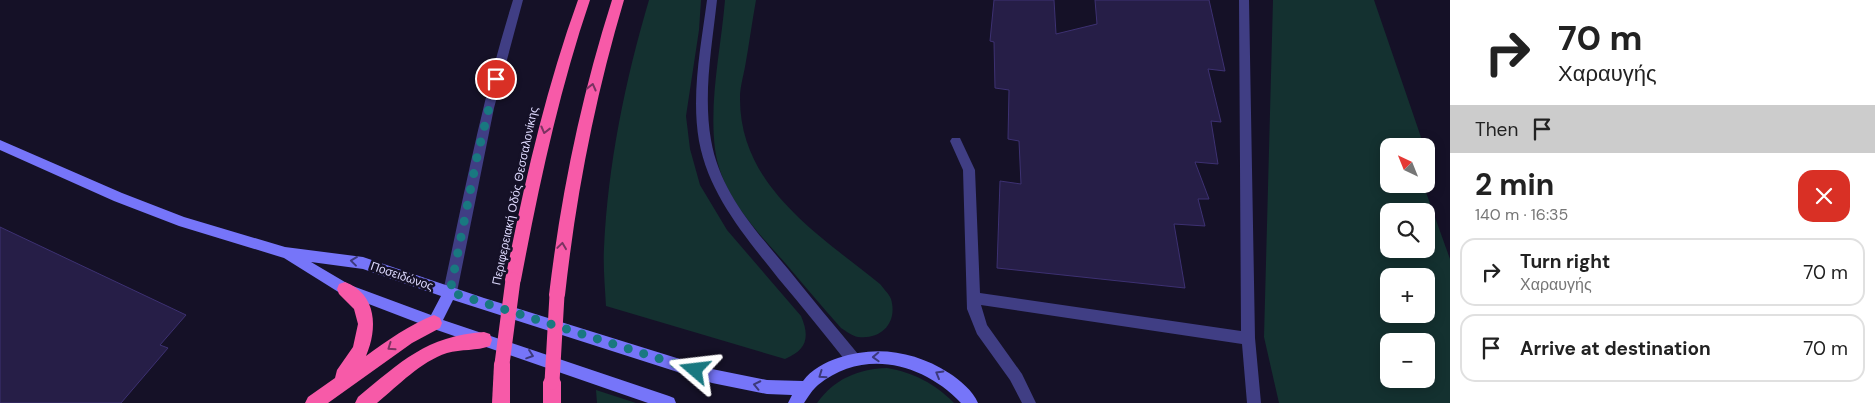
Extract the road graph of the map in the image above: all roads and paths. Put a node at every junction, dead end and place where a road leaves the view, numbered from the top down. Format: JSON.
{"nodes":[{"id":1,"x":518,"y":0,"type":"edge"},
{"id":2,"x":584,"y":0,"type":"edge"},
{"id":3,"x":618,"y":0,"type":"edge"},
{"id":4,"x":712,"y":0,"type":"edge"},
{"id":5,"x":1244,"y":0,"type":"edge"},
{"id":6,"x":956,"y":141,"type":"dead end"},
{"id":7,"x":0,"y":145,"type":"edge"},
{"id":8,"x":285,"y":253,"type":"junction"},
{"id":9,"x":345,"y":289,"type":"junction"},
{"id":10,"x":450,"y":292,"type":"junction"},
{"id":11,"x":973,"y":298,"type":"junction"},
{"id":12,"x":434,"y":323,"type":"junction"},
{"id":13,"x":1248,"y":338,"type":"junction"},
{"id":14,"x":484,"y":340,"type":"junction"},
{"id":15,"x":419,"y":358,"type":"junction"},
{"id":16,"x":854,"y":359,"type":"junction"},
{"id":17,"x":332,"y":388,"type":"junction"},
{"id":18,"x":805,"y":388,"type":"junction"},
{"id":19,"x":314,"y":403,"type":"edge"},
{"id":20,"x":364,"y":403,"type":"edge"},
{"id":21,"x":501,"y":403,"type":"edge"},
{"id":22,"x":552,"y":403,"type":"edge"},
{"id":23,"x":669,"y":403,"type":"edge"},
{"id":24,"x":795,"y":403,"type":"edge"},
{"id":25,"x":971,"y":403,"type":"edge"},
{"id":26,"x":1029,"y":403,"type":"edge"},
{"id":27,"x":1254,"y":403,"type":"edge"}],
"edges":[{"from":1,"to":10,"type":"street"},
{"from":2,"to":21,"type":"highway","name":"Περιφερειακή Οδός Θεσσαλονίκης","one_way":true,"bridge":true},
{"from":22,"to":3,"type":"highway","one_way":true,"bridge":true},
{"from":4,"to":16,"type":"street"},
{"from":5,"to":13,"type":"street"},
{"from":6,"to":11,"type":"street"},
{"from":7,"to":8,"type":"street","name":"Ποσειδώνος"},
{"from":8,"to":9,"type":"street","name":"Ποσειδώνος"},
{"from":10,"to":8,"type":"street","name":"Ποσειδώνος","one_way":true},
{"from":9,"to":12,"type":"street","name":"Ποσειδώνος"},
{"from":9,"to":17,"type":"highway"},
{"from":10,"to":12,"type":"street"},
{"from":18,"to":10,"type":"street","name":"Ποσειδώνος","one_way":true},
{"from":11,"to":13,"type":"street"},
{"from":11,"to":26,"type":"street"},
{"from":12,"to":14,"type":"street","name":"Ποσειδώνος"},
{"from":12,"to":15,"type":"highway"},
{"from":12,"to":17,"type":"highway","one_way":true},
{"from":13,"to":27,"type":"street"},
{"from":14,"to":15,"type":"highway"},
{"from":14,"to":23,"type":"street","name":"Ποσειδώνος","one_way":true},
{"from":15,"to":20,"type":"highway"},
{"from":16,"to":18,"type":"street","one_way":true},
{"from":25,"to":16,"type":"street","one_way":true},
{"from":17,"to":19,"type":"highway"},
{"from":18,"to":24,"type":"street"}]}
